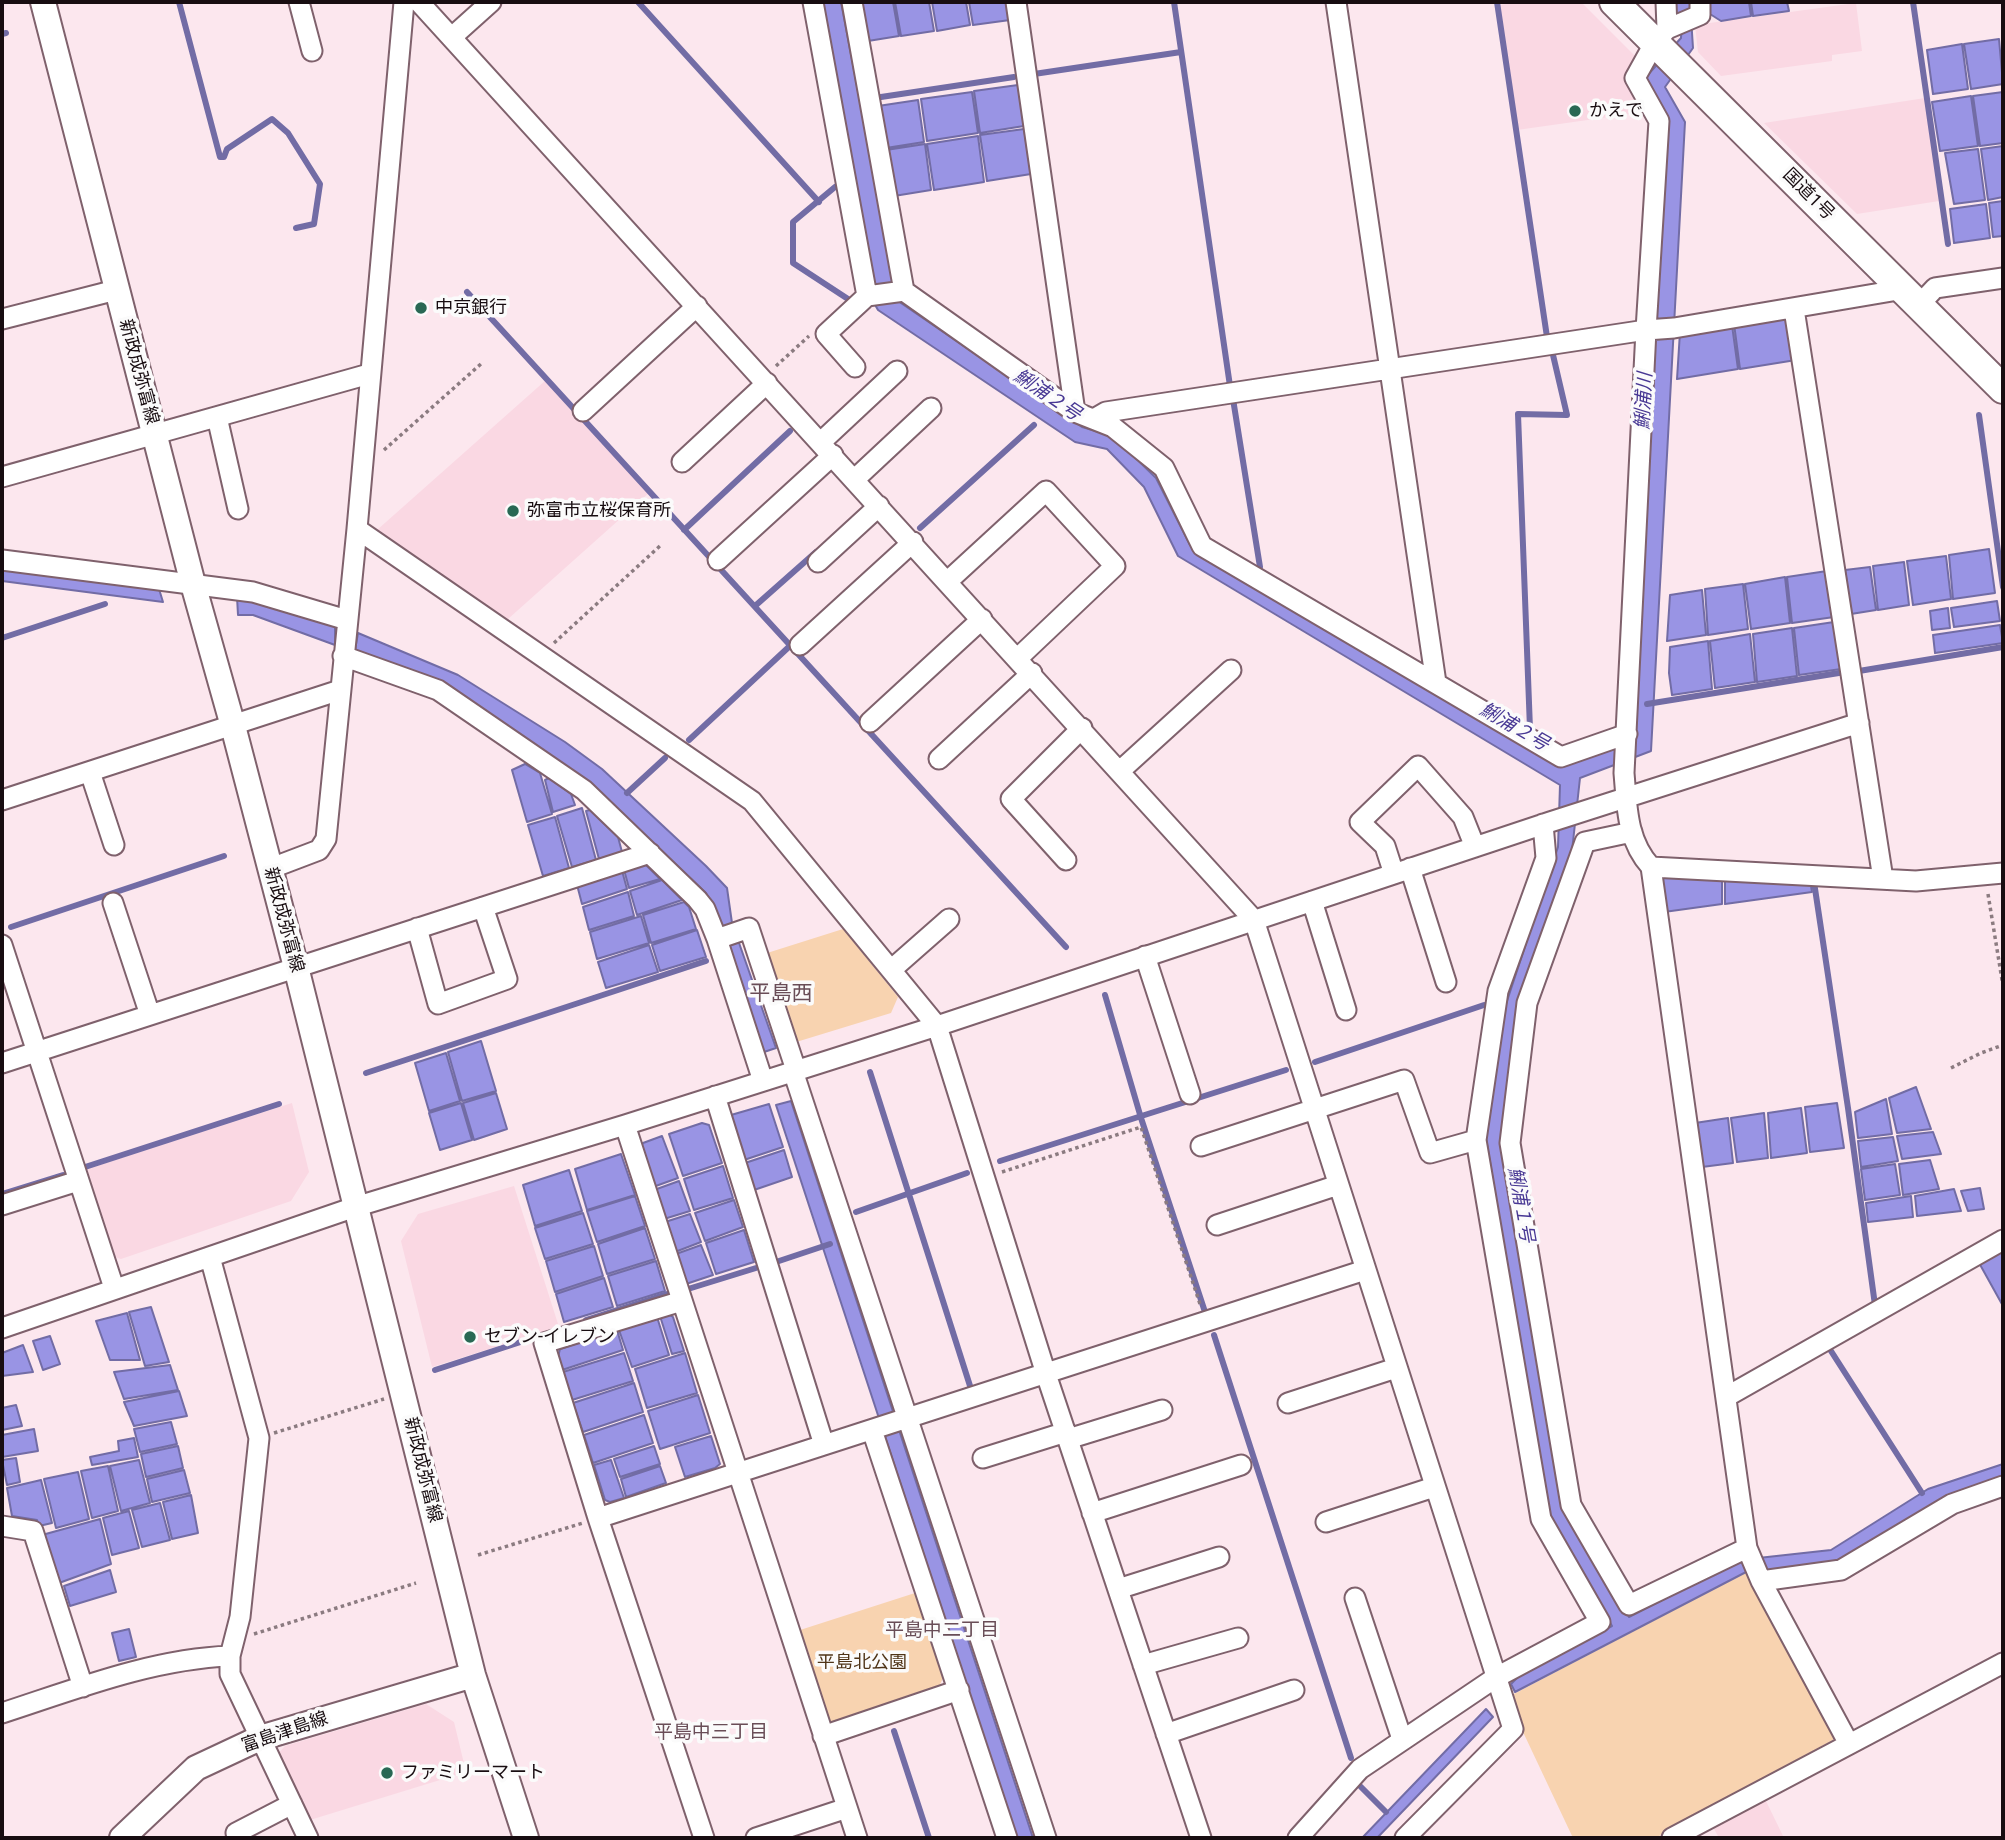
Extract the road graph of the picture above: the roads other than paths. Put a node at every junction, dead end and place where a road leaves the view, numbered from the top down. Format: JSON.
{"nodes":[{"id":1,"x":43,"y":2,"type":"edge"},
{"id":2,"x":299,"y":2,"type":"edge"},
{"id":3,"x":404,"y":2,"type":"edge"},
{"id":4,"x":419,"y":2,"type":"edge"},
{"id":5,"x":491,"y":2,"type":"edge"},
{"id":6,"x":813,"y":2,"type":"edge"},
{"id":7,"x":852,"y":2,"type":"edge"},
{"id":8,"x":1017,"y":2,"type":"edge"},
{"id":9,"x":1336,"y":2,"type":"edge"},
{"id":10,"x":1614,"y":2,"type":"edge"},
{"id":11,"x":1666,"y":2,"type":"edge"},
{"id":12,"x":1675,"y":27,"type":"edge"},
{"id":13,"x":452,"y":37,"type":"junction"},
{"id":14,"x":312,"y":51,"type":"dead end"},
{"id":15,"x":2003,"y":278,"type":"edge"},
{"id":16,"x":116,"y":290,"type":"junction"},
{"id":17,"x":904,"y":291,"type":"junction"},
{"id":18,"x":867,"y":296,"type":"junction"},
{"id":19,"x":1912,"y":297,"type":"junction"},
{"id":20,"x":697,"y":306,"type":"junction"},
{"id":21,"x":1794,"y":309,"type":"junction"},
{"id":22,"x":2,"y":319,"type":"edge"},
{"id":23,"x":1649,"y":330,"type":"junction"},
{"id":24,"x":855,"y":367,"type":"dead end"},
{"id":25,"x":1390,"y":370,"type":"junction"},
{"id":26,"x":897,"y":371,"type":"dead end"},
{"id":27,"x":369,"y":374,"type":"junction"},
{"id":28,"x":765,"y":381,"type":"junction"},
{"id":29,"x":2003,"y":389,"type":"edge"},
{"id":30,"x":931,"y":408,"type":"dead end"},
{"id":31,"x":583,"y":411,"type":"dead end"},
{"id":32,"x":1075,"y":412,"type":"junction"},
{"id":33,"x":218,"y":417,"type":"junction"},
{"id":34,"x":1094,"y":419,"type":"junction"},
{"id":35,"x":154,"y":435,"type":"junction"},
{"id":36,"x":827,"y":448,"type":"junction"},
{"id":37,"x":682,"y":462,"type":"dead end"},
{"id":38,"x":2,"y":477,"type":"edge"},
{"id":39,"x":855,"y":479,"type":"junction"},
{"id":40,"x":879,"y":506,"type":"junction"},
{"id":41,"x":237,"y":509,"type":"dead end"},
{"id":42,"x":357,"y":529,"type":"junction"},
{"id":43,"x":913,"y":542,"type":"junction"},
{"id":44,"x":2,"y":560,"type":"edge"},
{"id":45,"x":718,"y":560,"type":"dead end"},
{"id":46,"x":818,"y":562,"type":"dead end"},
{"id":47,"x":948,"y":582,"type":"junction"},
{"id":48,"x":193,"y":584,"type":"junction"},
{"id":49,"x":982,"y":619,"type":"junction"},
{"id":50,"x":347,"y":620,"type":"junction"},
{"id":51,"x":800,"y":645,"type":"dead end"},
{"id":52,"x":343,"y":656,"type":"junction"},
{"id":53,"x":1018,"y":658,"type":"junction"},
{"id":54,"x":1231,"y":670,"type":"dead end"},
{"id":55,"x":1032,"y":673,"type":"junction"},
{"id":56,"x":1436,"y":683,"type":"junction"},
{"id":57,"x":340,"y":690,"type":"junction"},
{"id":58,"x":870,"y":722,"type":"dead end"},
{"id":59,"x":1859,"y":723,"type":"junction"},
{"id":60,"x":233,"y":726,"type":"junction"},
{"id":61,"x":1082,"y":728,"type":"junction"},
{"id":62,"x":1626,"y":739,"type":"junction"},
{"id":63,"x":939,"y":759,"type":"dead end"},
{"id":64,"x":1121,"y":770,"type":"junction"},
{"id":65,"x":90,"y":772,"type":"junction"},
{"id":66,"x":1626,"y":798,"type":"junction"},
{"id":67,"x":2,"y":800,"type":"edge"},
{"id":68,"x":1546,"y":823,"type":"junction"},
{"id":69,"x":1632,"y":832,"type":"junction"},
{"id":70,"x":114,"y":845,"type":"dead end"},
{"id":71,"x":1475,"y":847,"type":"junction"},
{"id":72,"x":650,"y":853,"type":"junction"},
{"id":73,"x":1066,"y":860,"type":"dead end"},
{"id":74,"x":1651,"y":867,"type":"junction"},
{"id":75,"x":269,"y":869,"type":"junction"},
{"id":76,"x":1402,"y":871,"type":"junction"},
{"id":77,"x":1994,"y":874,"type":"edge"},
{"id":78,"x":1883,"y":879,"type":"junction"},
{"id":79,"x":1312,"y":901,"type":"junction"},
{"id":80,"x":113,"y":903,"type":"dead end"},
{"id":81,"x":483,"y":907,"type":"junction"},
{"id":82,"x":949,"y":919,"type":"dead end"},
{"id":83,"x":1254,"y":920,"type":"junction"},
{"id":84,"x":417,"y":928,"type":"junction"},
{"id":85,"x":717,"y":939,"type":"junction"},
{"id":86,"x":2,"y":945,"type":"edge"},
{"id":87,"x":1145,"y":956,"type":"junction"},
{"id":88,"x":296,"y":967,"type":"junction"},
{"id":89,"x":891,"y":970,"type":"junction"},
{"id":90,"x":1446,"y":982,"type":"dead end"},
{"id":91,"x":1346,"y":1010,"type":"dead end"},
{"id":92,"x":150,"y":1015,"type":"junction"},
{"id":93,"x":937,"y":1026,"type":"junction"},
{"id":94,"x":36,"y":1052,"type":"junction"},
{"id":95,"x":2,"y":1063,"type":"edge"},
{"id":96,"x":795,"y":1071,"type":"junction"},
{"id":97,"x":763,"y":1081,"type":"junction"},
{"id":98,"x":1190,"y":1094,"type":"dead end"},
{"id":99,"x":715,"y":1096,"type":"junction"},
{"id":100,"x":1314,"y":1108,"type":"junction"},
{"id":101,"x":625,"y":1125,"type":"junction"},
{"id":102,"x":1476,"y":1140,"type":"junction"},
{"id":103,"x":1201,"y":1146,"type":"dead end"},
{"id":104,"x":78,"y":1181,"type":"junction"},
{"id":105,"x":1338,"y":1185,"type":"junction"},
{"id":106,"x":2,"y":1205,"type":"edge"},
{"id":107,"x":355,"y":1207,"type":"junction"},
{"id":108,"x":1217,"y":1224,"type":"dead end"},
{"id":109,"x":2003,"y":1240,"type":"edge"},
{"id":110,"x":210,"y":1257,"type":"junction"},
{"id":111,"x":1366,"y":1270,"type":"junction"},
{"id":112,"x":114,"y":1288,"type":"junction"},
{"id":113,"x":682,"y":1301,"type":"junction"},
{"id":114,"x":2,"y":1328,"type":"edge"},
{"id":115,"x":1396,"y":1368,"type":"junction"},
{"id":116,"x":1046,"y":1374,"type":"junction"},
{"id":117,"x":1726,"y":1396,"type":"junction"},
{"id":118,"x":1289,"y":1403,"type":"dead end"},
{"id":119,"x":1162,"y":1410,"type":"dead end"},
{"id":120,"x":890,"y":1425,"type":"junction"},
{"id":121,"x":1067,"y":1436,"type":"junction"},
{"id":122,"x":824,"y":1445,"type":"junction"},
{"id":123,"x":983,"y":1458,"type":"dead end"},
{"id":124,"x":1241,"y":1465,"type":"dead end"},
{"id":125,"x":737,"y":1472,"type":"junction"},
{"id":126,"x":2003,"y":1486,"type":"edge"},
{"id":127,"x":1434,"y":1487,"type":"junction"},
{"id":128,"x":1092,"y":1513,"type":"junction"},
{"id":129,"x":598,"y":1518,"type":"junction"},
{"id":130,"x":1326,"y":1522,"type":"dead end"},
{"id":131,"x":2,"y":1526,"type":"edge"},
{"id":132,"x":1747,"y":1548,"type":"junction"},
{"id":133,"x":1219,"y":1557,"type":"dead end"},
{"id":134,"x":1761,"y":1581,"type":"junction"},
{"id":135,"x":1118,"y":1589,"type":"junction"},
{"id":136,"x":1355,"y":1598,"type":"dead end"},
{"id":137,"x":1238,"y":1638,"type":"dead end"},
{"id":138,"x":232,"y":1648,"type":"junction"},
{"id":139,"x":2003,"y":1663,"type":"edge"},
{"id":140,"x":1143,"y":1665,"type":"junction"},
{"id":141,"x":473,"y":1675,"type":"junction"},
{"id":142,"x":1494,"y":1678,"type":"junction"},
{"id":143,"x":83,"y":1687,"type":"junction"},
{"id":144,"x":959,"y":1690,"type":"junction"},
{"id":145,"x":1294,"y":1690,"type":"dead end"},
{"id":146,"x":2,"y":1713,"type":"edge"},
{"id":147,"x":1166,"y":1734,"type":"junction"},
{"id":148,"x":823,"y":1736,"type":"junction"},
{"id":149,"x":260,"y":1738,"type":"junction"},
{"id":150,"x":1402,"y":1740,"type":"junction"},
{"id":151,"x":1849,"y":1744,"type":"junction"},
{"id":152,"x":292,"y":1804,"type":"junction"},
{"id":153,"x":848,"y":1808,"type":"junction"},
{"id":154,"x":236,"y":1833,"type":"dead end"},
{"id":155,"x":122,"y":1838,"type":"edge"},
{"id":156,"x":309,"y":1838,"type":"edge"},
{"id":157,"x":526,"y":1838,"type":"edge"},
{"id":158,"x":704,"y":1838,"type":"edge"},
{"id":159,"x":756,"y":1838,"type":"edge"},
{"id":160,"x":857,"y":1838,"type":"edge"},
{"id":161,"x":1007,"y":1838,"type":"edge"},
{"id":162,"x":1046,"y":1838,"type":"edge"},
{"id":163,"x":1201,"y":1838,"type":"edge"},
{"id":164,"x":1298,"y":1838,"type":"edge"},
{"id":165,"x":1407,"y":1838,"type":"edge"},
{"id":166,"x":1672,"y":1838,"type":"edge"}],
"edges":[{"from":1,"to":16,"type":"main road","name":"新政成弥富線"},
{"from":2,"to":14,"type":"street"},
{"from":3,"to":27,"type":"street"},
{"from":4,"to":13,"type":"street"},
{"from":5,"to":13,"type":"street"},
{"from":6,"to":18,"type":"street"},
{"from":7,"to":17,"type":"street"},
{"from":8,"to":32,"type":"street"},
{"from":9,"to":25,"type":"street"},
{"from":10,"to":12,"type":"highway","name":"国道1号"},
{"from":11,"to":12,"type":"street"},
{"from":12,"to":19,"type":"highway","name":"国道1号"},
{"from":12,"to":23,"type":"street"},
{"from":13,"to":20,"type":"street"},
{"from":15,"to":19,"type":"street"},
{"from":16,"to":22,"type":"street"},
{"from":16,"to":35,"type":"main road","name":"新政成弥富線"},
{"from":17,"to":18,"type":"street"},
{"from":17,"to":32,"type":"street"},
{"from":18,"to":24,"type":"street"},
{"from":19,"to":21,"type":"street"},
{"from":19,"to":29,"type":"highway","name":"国道1号"},
{"from":20,"to":28,"type":"street"},
{"from":20,"to":31,"type":"street"},
{"from":21,"to":23,"type":"street"},
{"from":21,"to":59,"type":"street"},
{"from":23,"to":25,"type":"street"},
{"from":23,"to":62,"type":"street"},
{"from":25,"to":34,"type":"street"},
{"from":25,"to":56,"type":"street"},
{"from":26,"to":36,"type":"street"},
{"from":27,"to":33,"type":"street"},
{"from":27,"to":42,"type":"street"},
{"from":28,"to":36,"type":"street"},
{"from":28,"to":37,"type":"street"},
{"from":30,"to":39,"type":"street"},
{"from":32,"to":34,"type":"street"},
{"from":33,"to":35,"type":"street"},
{"from":33,"to":41,"type":"street"},
{"from":34,"to":56,"type":"street"},
{"from":35,"to":38,"type":"street"},
{"from":35,"to":48,"type":"main road","name":"新政成弥富線"},
{"from":36,"to":39,"type":"street"},
{"from":36,"to":45,"type":"street"},
{"from":39,"to":40,"type":"street"},
{"from":40,"to":43,"type":"street"},
{"from":40,"to":46,"type":"street"},
{"from":42,"to":50,"type":"street"},
{"from":42,"to":89,"type":"street"},
{"from":43,"to":47,"type":"street"},
{"from":43,"to":51,"type":"street"},
{"from":44,"to":48,"type":"street"},
{"from":47,"to":49,"type":"street"},
{"from":47,"to":53,"type":"street"},
{"from":48,"to":50,"type":"street"},
{"from":48,"to":60,"type":"main road","name":"新政成弥富線"},
{"from":49,"to":53,"type":"street"},
{"from":49,"to":58,"type":"street"},
{"from":50,"to":52,"type":"street"},
{"from":52,"to":57,"type":"street"},
{"from":52,"to":72,"type":"street"},
{"from":53,"to":55,"type":"street"},
{"from":54,"to":64,"type":"street"},
{"from":55,"to":61,"type":"street"},
{"from":55,"to":63,"type":"street"},
{"from":56,"to":62,"type":"street"},
{"from":57,"to":60,"type":"street"},
{"from":57,"to":75,"type":"street"},
{"from":59,"to":66,"type":"street"},
{"from":59,"to":78,"type":"street"},
{"from":60,"to":65,"type":"street"},
{"from":60,"to":75,"type":"main road","name":"新政成弥富線"},
{"from":61,"to":64,"type":"street"},
{"from":61,"to":73,"type":"street"},
{"from":62,"to":66,"type":"street"},
{"from":64,"to":83,"type":"street"},
{"from":65,"to":67,"type":"street"},
{"from":65,"to":70,"type":"street"},
{"from":66,"to":68,"type":"street"},
{"from":66,"to":69,"type":"street"},
{"from":68,"to":71,"type":"street"},
{"from":68,"to":102,"type":"street"},
{"from":69,"to":74,"type":"street"},
{"from":69,"to":132,"type":"street"},
{"from":71,"to":76,"type":"street"},
{"from":71,"to":76,"type":"street"},
{"from":72,"to":81,"type":"street"},
{"from":72,"to":85,"type":"street"},
{"from":74,"to":78,"type":"street"},
{"from":74,"to":117,"type":"street"},
{"from":75,"to":88,"type":"main road","name":"新政成弥富線"},
{"from":76,"to":79,"type":"street"},
{"from":76,"to":90,"type":"street"},
{"from":77,"to":78,"type":"street"},
{"from":79,"to":83,"type":"street"},
{"from":79,"to":91,"type":"street"},
{"from":80,"to":92,"type":"street"},
{"from":81,"to":84,"type":"street"},
{"from":81,"to":84,"type":"street"},
{"from":82,"to":89,"type":"street"},
{"from":83,"to":87,"type":"street"},
{"from":83,"to":100,"type":"street"},
{"from":84,"to":88,"type":"street"},
{"from":85,"to":96,"type":"street"},
{"from":85,"to":97,"type":"street"},
{"from":86,"to":94,"type":"street"},
{"from":87,"to":93,"type":"street"},
{"from":87,"to":98,"type":"street"},
{"from":88,"to":92,"type":"street"},
{"from":88,"to":107,"type":"main road","name":"新政成弥富線"},
{"from":89,"to":93,"type":"street"},
{"from":92,"to":94,"type":"street"},
{"from":93,"to":96,"type":"street"},
{"from":93,"to":116,"type":"street"},
{"from":94,"to":95,"type":"street"},
{"from":94,"to":104,"type":"street"},
{"from":96,"to":97,"type":"street"},
{"from":96,"to":120,"type":"street"},
{"from":97,"to":99,"type":"street"},
{"from":99,"to":101,"type":"street"},
{"from":99,"to":122,"type":"street"},
{"from":100,"to":102,"type":"street"},
{"from":100,"to":103,"type":"street"},
{"from":100,"to":105,"type":"street"},
{"from":101,"to":107,"type":"street"},
{"from":101,"to":113,"type":"street"},
{"from":102,"to":142,"type":"street"},
{"from":104,"to":106,"type":"street"},
{"from":104,"to":112,"type":"street"},
{"from":105,"to":108,"type":"street"},
{"from":105,"to":111,"type":"street"},
{"from":107,"to":110,"type":"street"},
{"from":107,"to":141,"type":"main road","name":"新政成弥富線"},
{"from":109,"to":117,"type":"street"},
{"from":110,"to":112,"type":"street"},
{"from":110,"to":138,"type":"street"},
{"from":111,"to":115,"type":"street"},
{"from":111,"to":116,"type":"street"},
{"from":112,"to":114,"type":"street"},
{"from":113,"to":125,"type":"street"},
{"from":113,"to":129,"type":"street"},
{"from":115,"to":118,"type":"street"},
{"from":115,"to":127,"type":"street"},
{"from":116,"to":120,"type":"street"},
{"from":116,"to":121,"type":"street"},
{"from":117,"to":132,"type":"street"},
{"from":119,"to":121,"type":"street"},
{"from":120,"to":122,"type":"street"},
{"from":120,"to":144,"type":"street"},
{"from":120,"to":162,"type":"street"},
{"from":121,"to":123,"type":"street"},
{"from":121,"to":128,"type":"street"},
{"from":122,"to":125,"type":"street"},
{"from":124,"to":128,"type":"street"},
{"from":125,"to":129,"type":"street"},
{"from":125,"to":148,"type":"street"},
{"from":126,"to":134,"type":"street"},
{"from":127,"to":130,"type":"street"},
{"from":127,"to":142,"type":"street"},
{"from":128,"to":135,"type":"street"},
{"from":129,"to":158,"type":"street"},
{"from":131,"to":143,"type":"street"},
{"from":132,"to":134,"type":"street"},
{"from":133,"to":135,"type":"street"},
{"from":134,"to":151,"type":"street"},
{"from":135,"to":140,"type":"street"},
{"from":136,"to":150,"type":"street"},
{"from":137,"to":140,"type":"street"},
{"from":138,"to":143,"type":"street"},
{"from":138,"to":149,"type":"street"},
{"from":139,"to":151,"type":"street"},
{"from":140,"to":147,"type":"street"},
{"from":141,"to":149,"type":"main road","name":"富島津島線"},
{"from":141,"to":157,"type":"main road","name":"新政成弥富線"},
{"from":142,"to":150,"type":"street"},
{"from":142,"to":165,"type":"street"},
{"from":143,"to":146,"type":"street"},
{"from":144,"to":148,"type":"street"},
{"from":144,"to":161,"type":"street"},
{"from":145,"to":147,"type":"street"},
{"from":147,"to":163,"type":"street"},
{"from":148,"to":153,"type":"street"},
{"from":149,"to":152,"type":"street"},
{"from":149,"to":155,"type":"main road","name":"富島津島線"},
{"from":150,"to":164,"type":"street"},
{"from":151,"to":166,"type":"street"},
{"from":152,"to":154,"type":"street"},
{"from":152,"to":156,"type":"street"},
{"from":153,"to":159,"type":"street"},
{"from":153,"to":160,"type":"street"}]}
